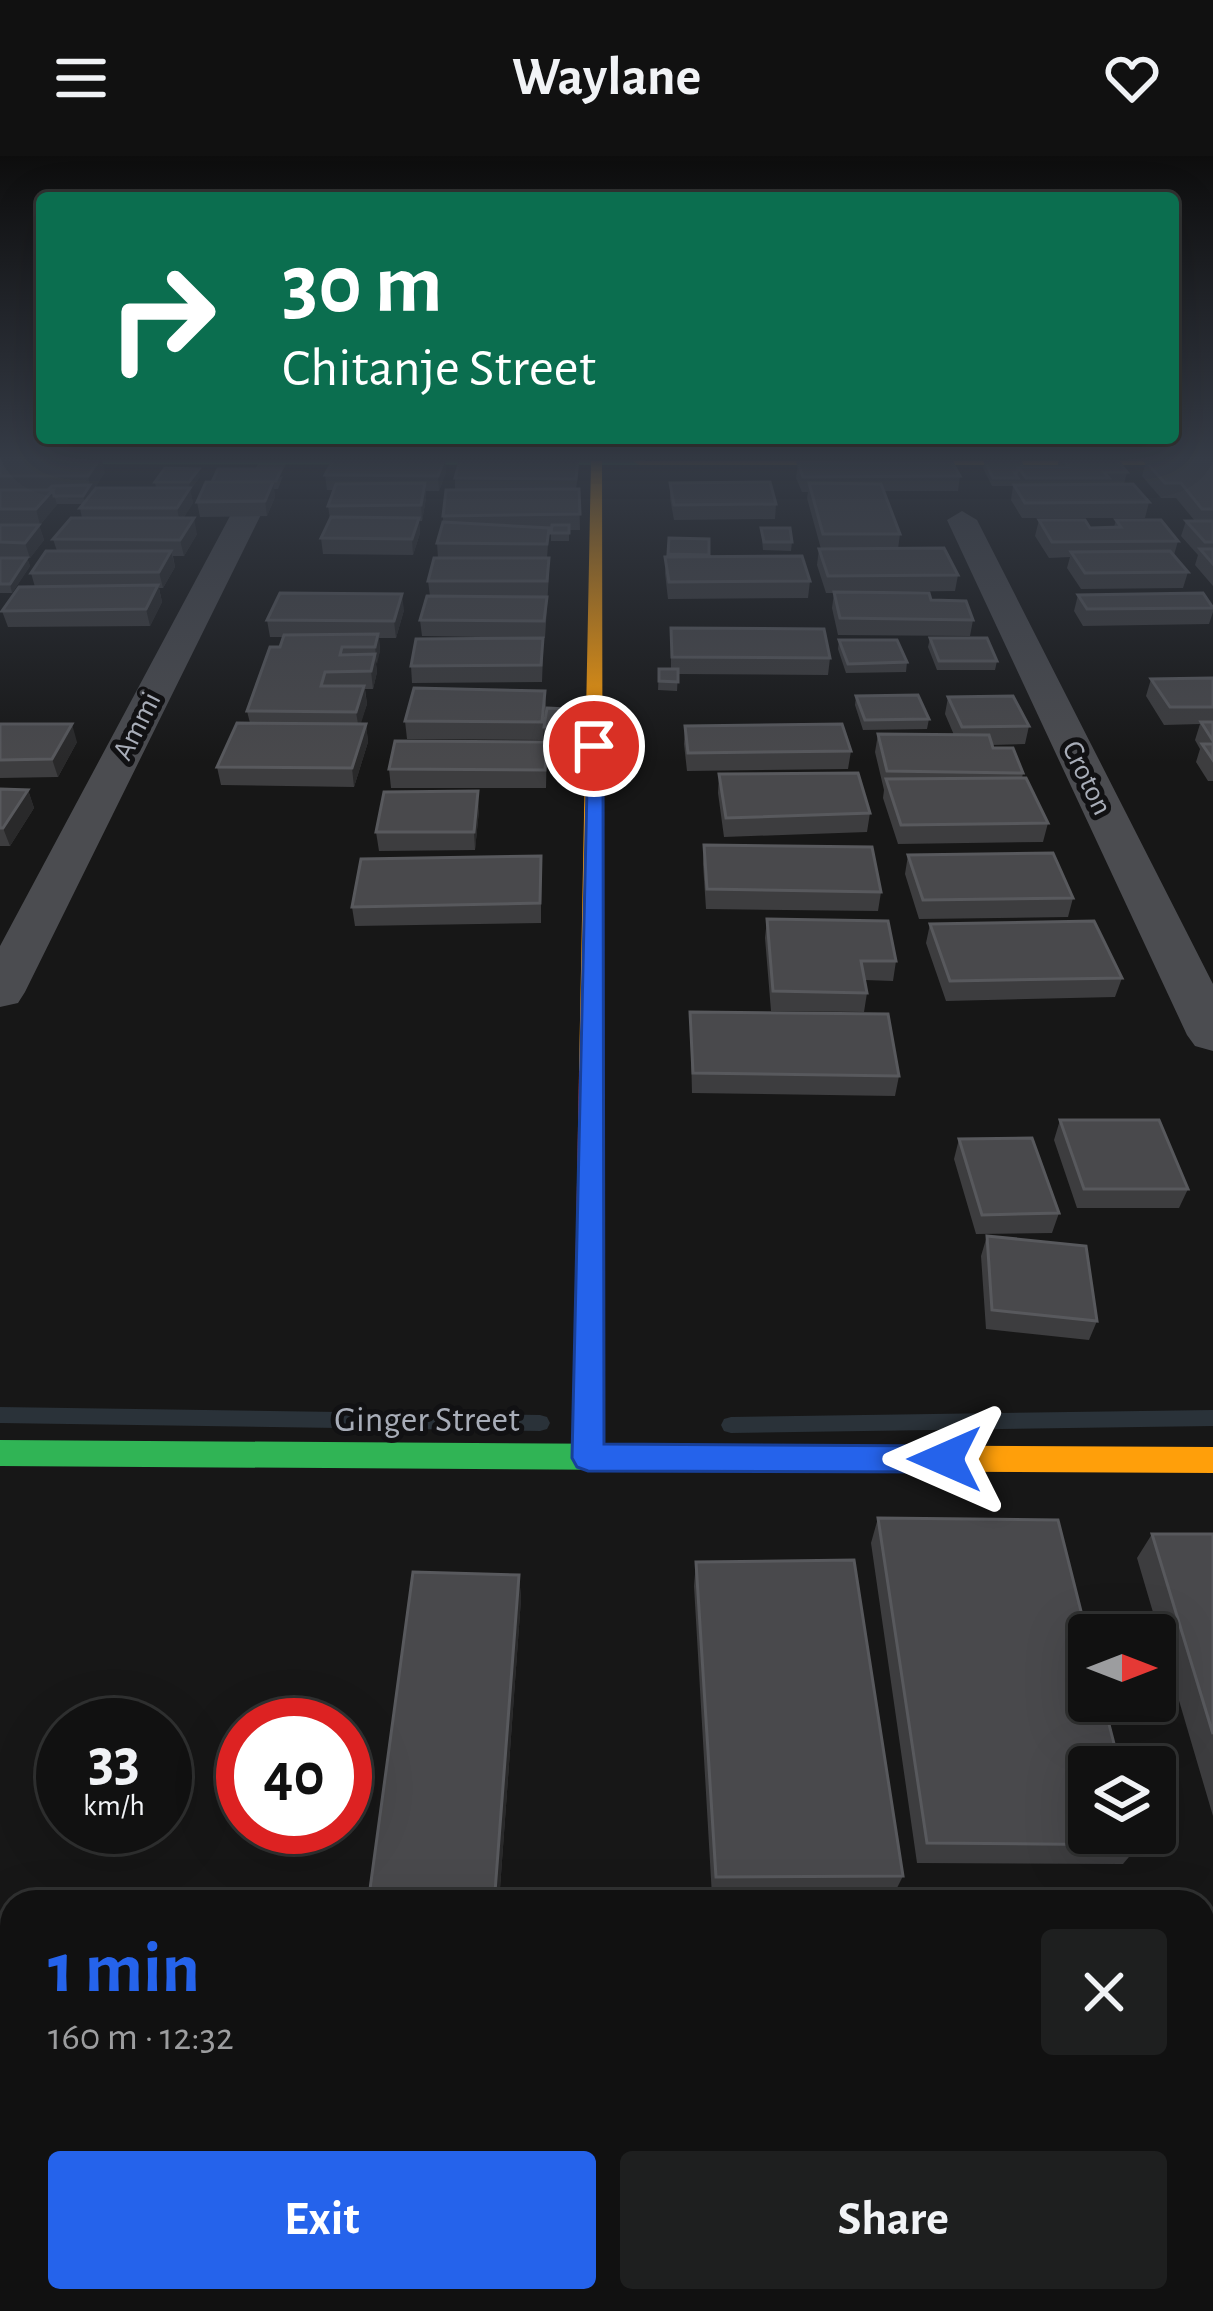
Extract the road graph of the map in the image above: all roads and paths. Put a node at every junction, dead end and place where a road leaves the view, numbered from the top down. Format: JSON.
{"nodes":[{"id":1,"x":221,"y":561,"type":"edge"},
{"id":2,"x":596,"y":561,"type":"edge"},
{"id":3,"x":982,"y":561,"type":"edge"},
{"id":4,"x":0,"y":992,"type":"edge"},
{"id":5,"x":1213,"y":1035,"type":"edge"},
{"id":6,"x":0,"y":1453,"type":"edge"},
{"id":7,"x":588,"y":1458,"type":"junction"},
{"id":8,"x":1213,"y":1460,"type":"edge"}],
"edges":[{"from":1,"to":4,"type":"street","name":"Ammi"},
{"from":2,"to":7,"type":"street"},
{"from":3,"to":5,"type":"street","name":"Croton"},
{"from":6,"to":7,"type":"street","name":"Ginger Street"},
{"from":7,"to":8,"type":"street","name":"Ginger Street"}]}
